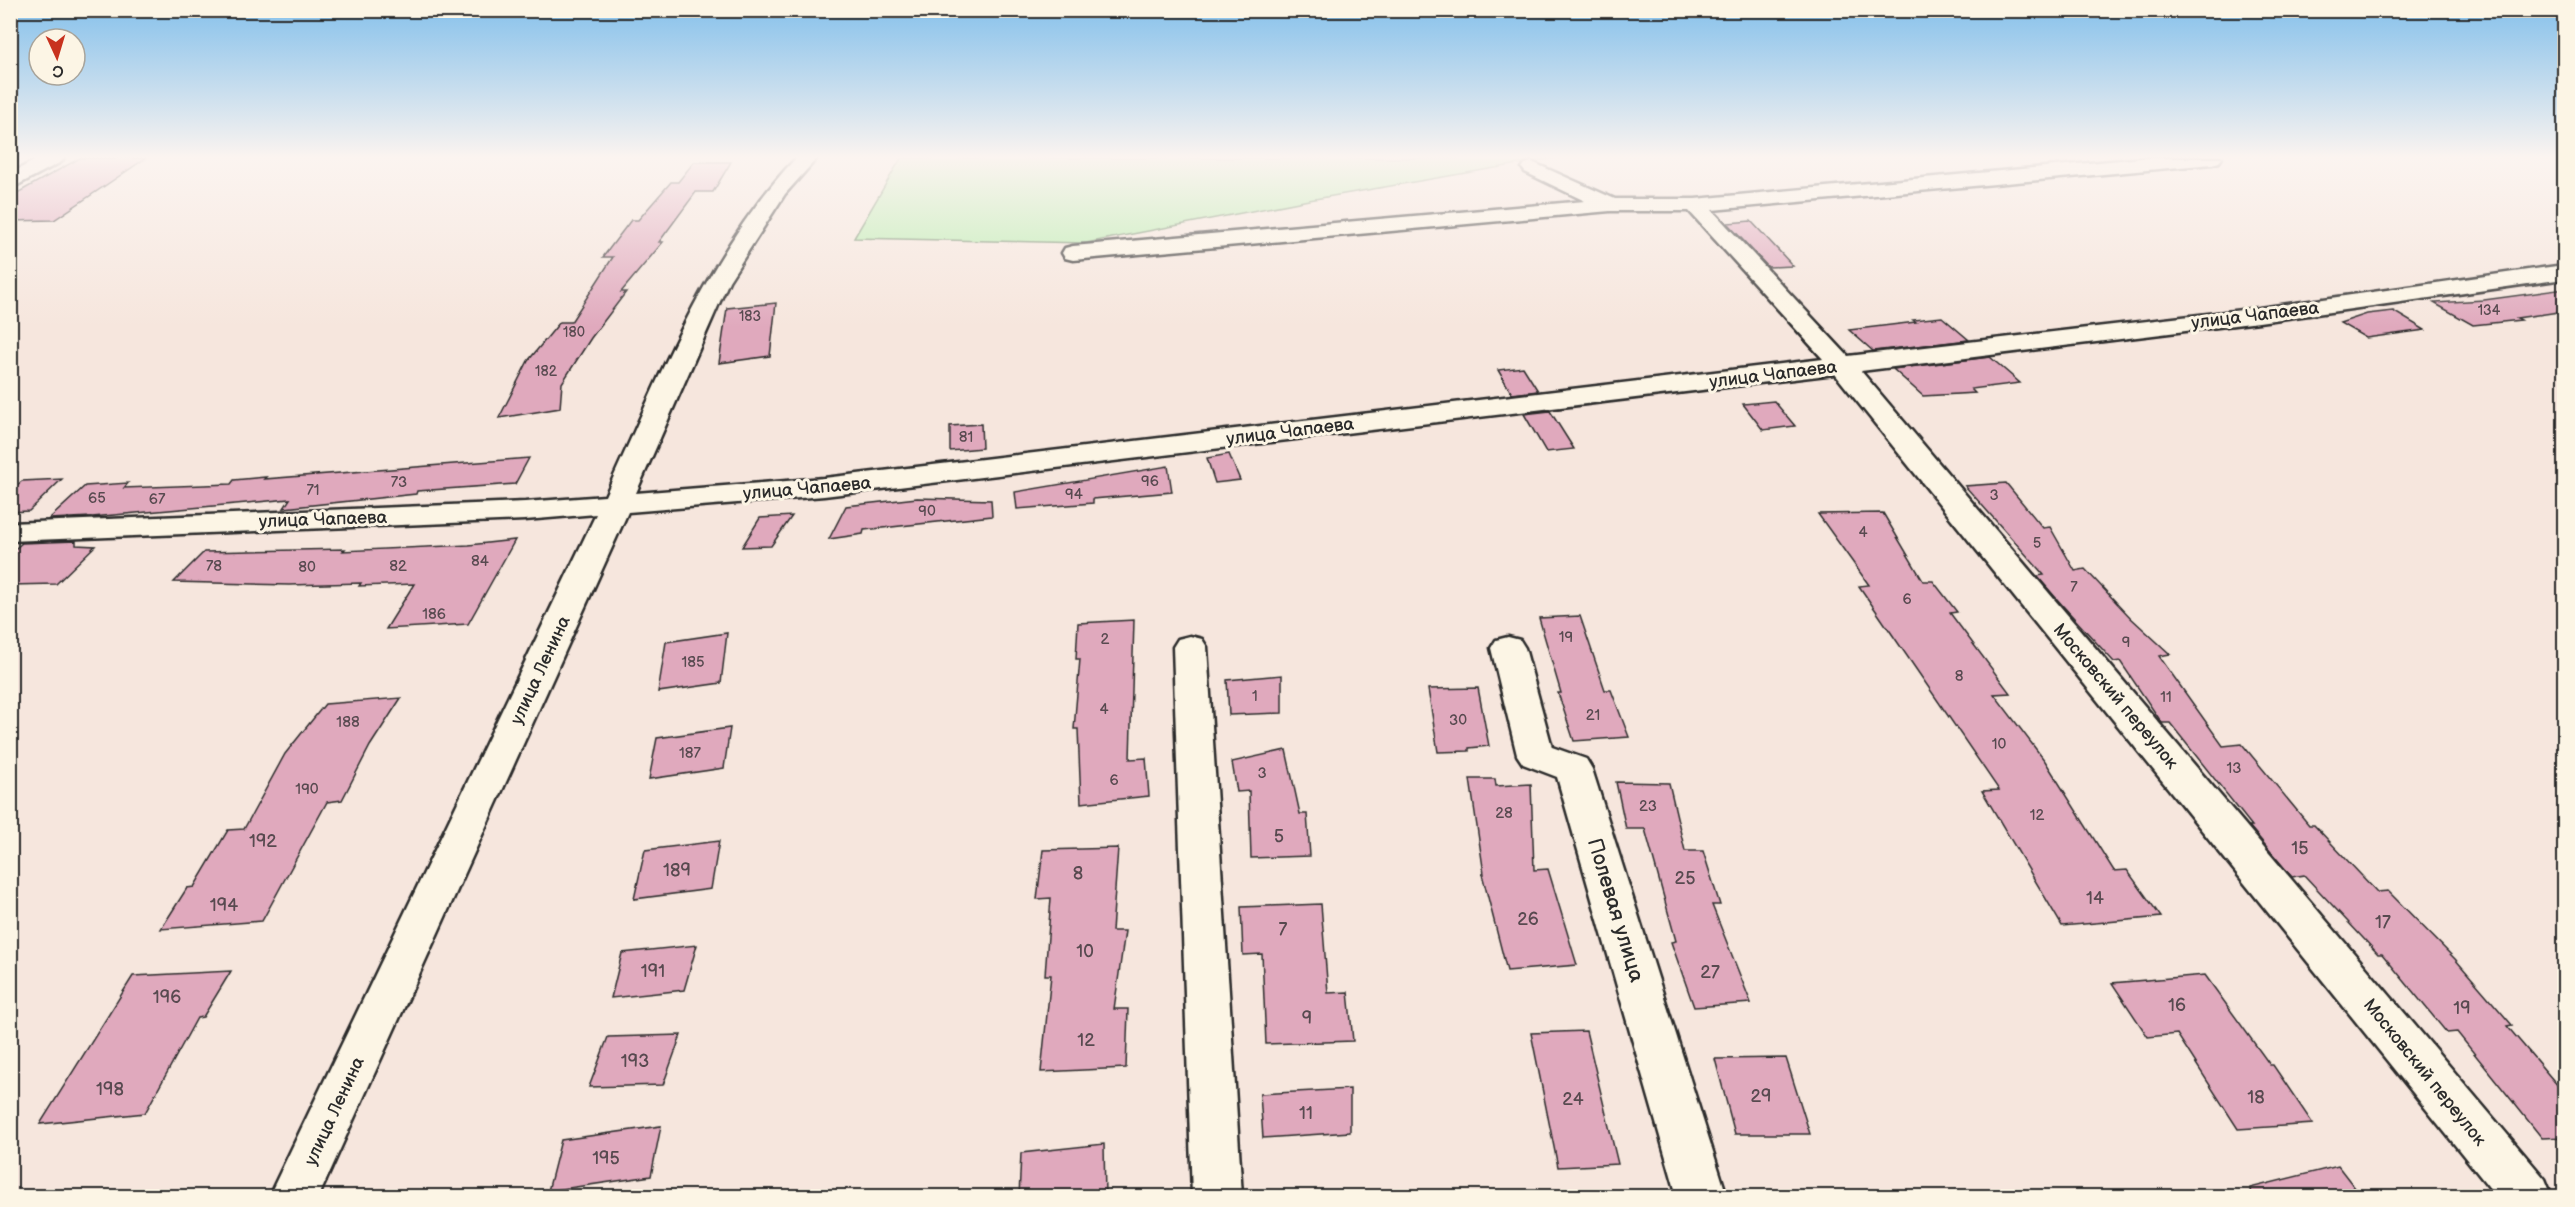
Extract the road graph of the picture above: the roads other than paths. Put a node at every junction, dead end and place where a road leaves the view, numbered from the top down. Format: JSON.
{"nodes":[{"id":1,"x":761,"y":214,"type":"edge"},
{"id":2,"x":1504,"y":214,"type":"edge"},
{"id":3,"x":1704,"y":214,"type":"edge"},
{"id":4,"x":1073,"y":252,"type":"dead end"},
{"id":5,"x":2565,"y":272,"type":"edge"},
{"id":6,"x":1842,"y":365,"type":"junction"},
{"id":7,"x":617,"y":504,"type":"junction"},
{"id":8,"x":10,"y":532,"type":"edge"},
{"id":9,"x":1190,"y":648,"type":"dead end"},
{"id":10,"x":1508,"y":648,"type":"dead end"},
{"id":11,"x":294,"y":1197,"type":"edge"},
{"id":12,"x":1217,"y":1197,"type":"edge"},
{"id":13,"x":1702,"y":1197,"type":"edge"},
{"id":14,"x":2527,"y":1197,"type":"edge"}],
"edges":[{"from":1,"to":7,"type":"street","name":"улица Ленина"},
{"from":2,"to":4,"type":"street"},
{"from":3,"to":6,"type":"street","name":"Московский переулок"},
{"from":5,"to":6,"type":"street","name":"улица Чапаева"},
{"from":6,"to":7,"type":"street","name":"улица Чапаева"},
{"from":6,"to":14,"type":"street","name":"Московский переулок"},
{"from":7,"to":8,"type":"street","name":"улица Чапаева"},
{"from":7,"to":11,"type":"street","name":"улица Ленина"},
{"from":9,"to":12,"type":"street"},
{"from":10,"to":13,"type":"street","name":"Полевая улица"}]}
